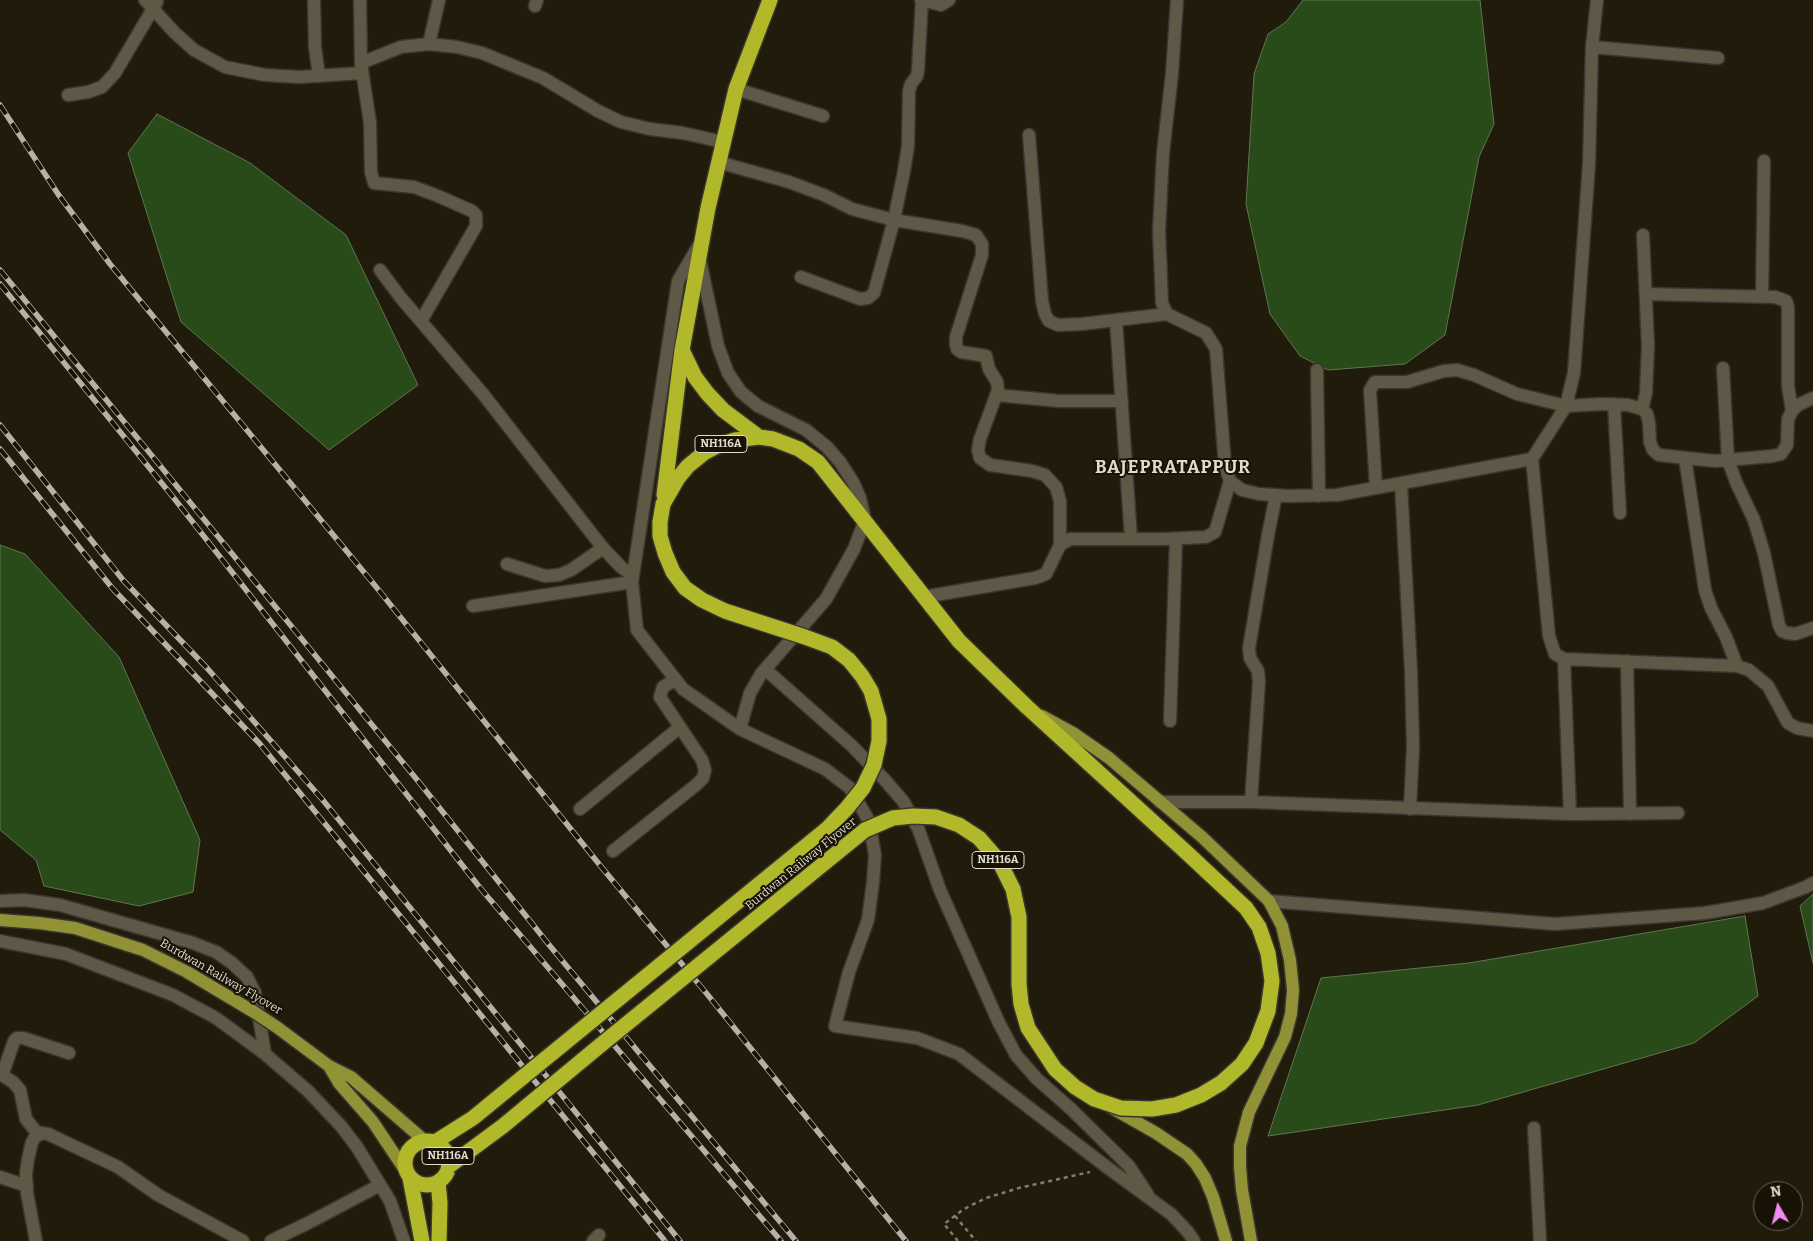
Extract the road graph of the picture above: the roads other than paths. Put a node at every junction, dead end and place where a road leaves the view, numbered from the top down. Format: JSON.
{"nodes":[{"id":1,"x":314,"y":0,"type":"edge"},
{"id":2,"x":360,"y":0,"type":"edge"},
{"id":3,"x":439,"y":0,"type":"edge"},
{"id":4,"x":770,"y":0,"type":"edge"},
{"id":5,"x":922,"y":0,"type":"edge"},
{"id":6,"x":948,"y":0,"type":"edge"},
{"id":7,"x":1176,"y":0,"type":"edge"},
{"id":8,"x":1598,"y":0,"type":"edge"},
{"id":9,"x":152,"y":3,"type":"edge"},
{"id":10,"x":429,"y":44,"type":"junction"},
{"id":11,"x":1592,"y":47,"type":"junction"},
{"id":12,"x":1718,"y":58,"type":"dead end"},
{"id":13,"x":361,"y":68,"type":"junction"},
{"id":14,"x":319,"y":76,"type":"junction"},
{"id":15,"x":736,"y":89,"type":"junction"},
{"id":16,"x":68,"y":95,"type":"dead end"},
{"id":17,"x":823,"y":116,"type":"dead end"},
{"id":18,"x":1029,"y":135,"type":"dead end"},
{"id":19,"x":722,"y":142,"type":"junction"},
{"id":20,"x":1764,"y":161,"type":"dead end"},
{"id":21,"x":718,"y":162,"type":"junction"},
{"id":22,"x":894,"y":220,"type":"junction"},
{"id":23,"x":1643,"y":235,"type":"dead end"},
{"id":24,"x":700,"y":250,"type":"junction"},
{"id":25,"x":380,"y":270,"type":"dead end"},
{"id":26,"x":801,"y":277,"type":"dead end"},
{"id":27,"x":1646,"y":294,"type":"junction"},
{"id":28,"x":1762,"y":296,"type":"junction"},
{"id":29,"x":1167,"y":314,"type":"junction"},
{"id":30,"x":1116,"y":320,"type":"junction"},
{"id":31,"x":421,"y":321,"type":"junction"},
{"id":32,"x":682,"y":350,"type":"junction"},
{"id":33,"x":1723,"y":368,"type":"dead end"},
{"id":34,"x":1317,"y":370,"type":"dead end"},
{"id":35,"x":996,"y":395,"type":"junction"},
{"id":36,"x":1813,"y":398,"type":"edge"},
{"id":37,"x":1122,"y":401,"type":"junction"},
{"id":38,"x":1614,"y":404,"type":"junction"},
{"id":39,"x":1566,"y":406,"type":"junction"},
{"id":40,"x":1642,"y":409,"type":"junction"},
{"id":41,"x":1792,"y":411,"type":"junction"},
{"id":42,"x":759,"y":437,"type":"junction"},
{"id":43,"x":1685,"y":458,"type":"junction"},
{"id":44,"x":1532,"y":459,"type":"junction"},
{"id":45,"x":1728,"y":460,"type":"junction"},
{"id":46,"x":1230,"y":481,"type":"junction"},
{"id":47,"x":1401,"y":484,"type":"junction"},
{"id":48,"x":1376,"y":488,"type":"junction"},
{"id":49,"x":1276,"y":495,"type":"junction"},
{"id":50,"x":1319,"y":496,"type":"junction"},
{"id":51,"x":663,"y":504,"type":"junction"},
{"id":52,"x":1620,"y":513,"type":"dead end"},
{"id":53,"x":865,"y":520,"type":"junction"},
{"id":54,"x":1131,"y":539,"type":"junction"},
{"id":55,"x":1176,"y":539,"type":"junction"},
{"id":56,"x":1060,"y":544,"type":"junction"},
{"id":57,"x":603,"y":548,"type":"junction"},
{"id":58,"x":507,"y":564,"type":"dead end"},
{"id":59,"x":632,"y":579,"type":"junction"},
{"id":60,"x":923,"y":597,"type":"junction"},
{"id":61,"x":473,"y":606,"type":"dead end"},
{"id":62,"x":1813,"y":628,"type":"edge"},
{"id":63,"x":1564,"y":659,"type":"junction"},
{"id":64,"x":1627,"y":661,"type":"junction"},
{"id":65,"x":1737,"y":666,"type":"junction"},
{"id":66,"x":765,"y":669,"type":"junction"},
{"id":67,"x":675,"y":680,"type":"junction"},
{"id":68,"x":1027,"y":708,"type":"junction"},
{"id":69,"x":1170,"y":721,"type":"dead end"},
{"id":70,"x":680,"y":727,"type":"junction"},
{"id":71,"x":740,"y":729,"type":"junction"},
{"id":72,"x":1813,"y":731,"type":"edge"},
{"id":73,"x":1160,"y":802,"type":"junction"},
{"id":74,"x":1251,"y":802,"type":"junction"},
{"id":75,"x":580,"y":809,"type":"dead end"},
{"id":76,"x":1410,"y":809,"type":"junction"},
{"id":77,"x":1678,"y":813,"type":"dead end"},
{"id":78,"x":1570,"y":814,"type":"junction"},
{"id":79,"x":1630,"y":814,"type":"junction"},
{"id":80,"x":614,"y":851,"type":"dead end"},
{"id":81,"x":1813,"y":883,"type":"edge"},
{"id":82,"x":0,"y":900,"type":"edge"},
{"id":83,"x":1269,"y":901,"type":"junction"},
{"id":84,"x":0,"y":920,"type":"edge"},
{"id":85,"x":0,"y":941,"type":"edge"},
{"id":86,"x":69,"y":1052,"type":"dead end"},
{"id":87,"x":265,"y":1054,"type":"junction"},
{"id":88,"x":329,"y":1066,"type":"junction"},
{"id":89,"x":0,"y":1074,"type":"edge"},
{"id":90,"x":1094,"y":1099,"type":"junction"},
{"id":91,"x":1534,"y":1128,"type":"dead end"},
{"id":92,"x":38,"y":1134,"type":"junction"},
{"id":93,"x":430,"y":1141,"type":"junction"},
{"id":94,"x":449,"y":1166,"type":"junction"},
{"id":95,"x":408,"y":1174,"type":"junction"},
{"id":96,"x":0,"y":1177,"type":"edge"},
{"id":97,"x":438,"y":1182,"type":"junction"},
{"id":98,"x":380,"y":1185,"type":"junction"},
{"id":99,"x":27,"y":1186,"type":"junction"},
{"id":100,"x":1151,"y":1199,"type":"junction"},
{"id":101,"x":36,"y":1241,"type":"edge"},
{"id":102,"x":243,"y":1241,"type":"edge"},
{"id":103,"x":270,"y":1241,"type":"edge"},
{"id":104,"x":404,"y":1241,"type":"edge"},
{"id":105,"x":422,"y":1241,"type":"edge"},
{"id":106,"x":439,"y":1241,"type":"edge"},
{"id":107,"x":1194,"y":1241,"type":"edge"},
{"id":108,"x":1226,"y":1241,"type":"edge"},
{"id":109,"x":1251,"y":1241,"type":"edge"},
{"id":110,"x":1540,"y":1241,"type":"edge"}],
"edges":[{"from":1,"to":14,"type":"street"},
{"from":2,"to":13,"type":"street"},
{"from":3,"to":10,"type":"street"},
{"from":4,"to":15,"type":"highway","number":"NH116A"},
{"from":5,"to":6,"type":"street"},
{"from":5,"to":22,"type":"street"},
{"from":7,"to":29,"type":"street"},
{"from":8,"to":11,"type":"street"},
{"from":9,"to":14,"type":"street"},
{"from":9,"to":16,"type":"street"},
{"from":10,"to":13,"type":"street"},
{"from":10,"to":19,"type":"street"},
{"from":11,"to":12,"type":"street"},
{"from":11,"to":39,"type":"street"},
{"from":13,"to":14,"type":"street"},
{"from":13,"to":31,"type":"street"},
{"from":15,"to":17,"type":"street"},
{"from":15,"to":19,"type":"highway","number":"NH116A"},
{"from":18,"to":30,"type":"street"},
{"from":19,"to":21,"type":"highway","number":"NH116A"},
{"from":20,"to":28,"type":"street"},
{"from":21,"to":22,"type":"street"},
{"from":21,"to":24,"type":"highway","number":"NH116A"},
{"from":22,"to":26,"type":"street"},
{"from":22,"to":35,"type":"street"},
{"from":23,"to":27,"type":"street"},
{"from":24,"to":32,"type":"highway","number":"NH116A"},
{"from":24,"to":53,"type":"street"},
{"from":24,"to":59,"type":"street"},
{"from":25,"to":31,"type":"street"},
{"from":27,"to":28,"type":"street"},
{"from":27,"to":40,"type":"street"},
{"from":28,"to":41,"type":"street"},
{"from":29,"to":30,"type":"street"},
{"from":29,"to":46,"type":"street"},
{"from":30,"to":37,"type":"street"},
{"from":31,"to":57,"type":"street"},
{"from":32,"to":42,"type":"highway","number":"NH116A"},
{"from":32,"to":51,"type":"highway","number":"NH116A"},
{"from":33,"to":45,"type":"street"},
{"from":34,"to":50,"type":"street"},
{"from":35,"to":37,"type":"street"},
{"from":35,"to":56,"type":"street"},
{"from":36,"to":41,"type":"street"},
{"from":37,"to":54,"type":"street"},
{"from":38,"to":39,"type":"street"},
{"from":38,"to":40,"type":"street"},
{"from":38,"to":52,"type":"street"},
{"from":39,"to":44,"type":"street"},
{"from":39,"to":48,"type":"street"},
{"from":40,"to":43,"type":"street"},
{"from":41,"to":45,"type":"street"},
{"from":42,"to":51,"type":"highway","number":"NH116A"},
{"from":42,"to":53,"type":"highway","number":"NH116A"},
{"from":43,"to":45,"type":"street"},
{"from":43,"to":65,"type":"street"},
{"from":44,"to":47,"type":"street"},
{"from":44,"to":63,"type":"street"},
{"from":45,"to":62,"type":"street"},
{"from":46,"to":49,"type":"street"},
{"from":46,"to":55,"type":"street"},
{"from":47,"to":48,"type":"street"},
{"from":47,"to":76,"type":"street"},
{"from":48,"to":50,"type":"street"},
{"from":49,"to":50,"type":"street"},
{"from":49,"to":74,"type":"street"},
{"from":51,"to":93,"type":"highway","name":"Burdwan Railway Flyover","number":"NH116A","bridge":true},
{"from":53,"to":60,"type":"highway","number":"NH116A"},
{"from":53,"to":66,"type":"street"},
{"from":54,"to":55,"type":"street"},
{"from":54,"to":56,"type":"street"},
{"from":55,"to":69,"type":"street"},
{"from":56,"to":60,"type":"street"},
{"from":57,"to":58,"type":"street"},
{"from":57,"to":59,"type":"street"},
{"from":59,"to":61,"type":"street"},
{"from":59,"to":67,"type":"street"},
{"from":60,"to":68,"type":"highway","number":"NH116A"},
{"from":63,"to":64,"type":"street"},
{"from":63,"to":78,"type":"street"},
{"from":64,"to":65,"type":"street"},
{"from":64,"to":79,"type":"street"},
{"from":65,"to":72,"type":"street"},
{"from":66,"to":71,"type":"street"},
{"from":66,"to":100,"type":"street"},
{"from":67,"to":70,"type":"street"},
{"from":67,"to":71,"type":"street"},
{"from":68,"to":73,"type":"main road"},
{"from":68,"to":90,"type":"highway","name":"Burdwan Railway Flyover","number":"NH116A","bridge":true},
{"from":70,"to":75,"type":"street"},
{"from":70,"to":80,"type":"street"},
{"from":71,"to":100,"type":"street"},
{"from":73,"to":74,"type":"street"},
{"from":73,"to":83,"type":"main road"},
{"from":74,"to":76,"type":"street"},
{"from":76,"to":78,"type":"street"},
{"from":77,"to":79,"type":"street"},
{"from":78,"to":79,"type":"street"},
{"from":81,"to":83,"type":"street"},
{"from":82,"to":87,"type":"street"},
{"from":83,"to":109,"type":"main road"},
{"from":84,"to":88,"type":"main road","name":"Burdwan Railway Flyover","bridge":true},
{"from":85,"to":87,"type":"street"},
{"from":86,"to":89,"type":"street"},
{"from":87,"to":98,"type":"street"},
{"from":88,"to":93,"type":"main road","name":"Burdwan Railway Flyover"},
{"from":88,"to":95,"type":"main road","name":"Burdwan Railway Flyover"},
{"from":89,"to":92,"type":"street"},
{"from":90,"to":94,"type":"highway","name":"Burdwan Railway Flyover","number":"NH116A","bridge":true},
{"from":90,"to":108,"type":"main road","name":"Burdwan Railway Flyover","bridge":true},
{"from":91,"to":110,"type":"street"},
{"from":92,"to":99,"type":"street"},
{"from":92,"to":102,"type":"street"},
{"from":93,"to":94,"type":"highway","name":"Burdwan Railway Flyover","number":"NH116A"},
{"from":93,"to":95,"type":"highway","name":"Burdwan Railway Flyover","number":"NH116A"},
{"from":94,"to":97,"type":"highway","name":"Burdwan Railway Flyover","number":"NH116A"},
{"from":95,"to":97,"type":"highway","number":"NH116A"},
{"from":95,"to":105,"type":"highway","name":"Burdwan Railway Flyover","number":"NH116A"},
{"from":96,"to":99,"type":"street"},
{"from":97,"to":106,"type":"highway","number":"NH116A"},
{"from":98,"to":103,"type":"street"},
{"from":98,"to":104,"type":"street"},
{"from":99,"to":101,"type":"street"},
{"from":100,"to":107,"type":"street"}]}
